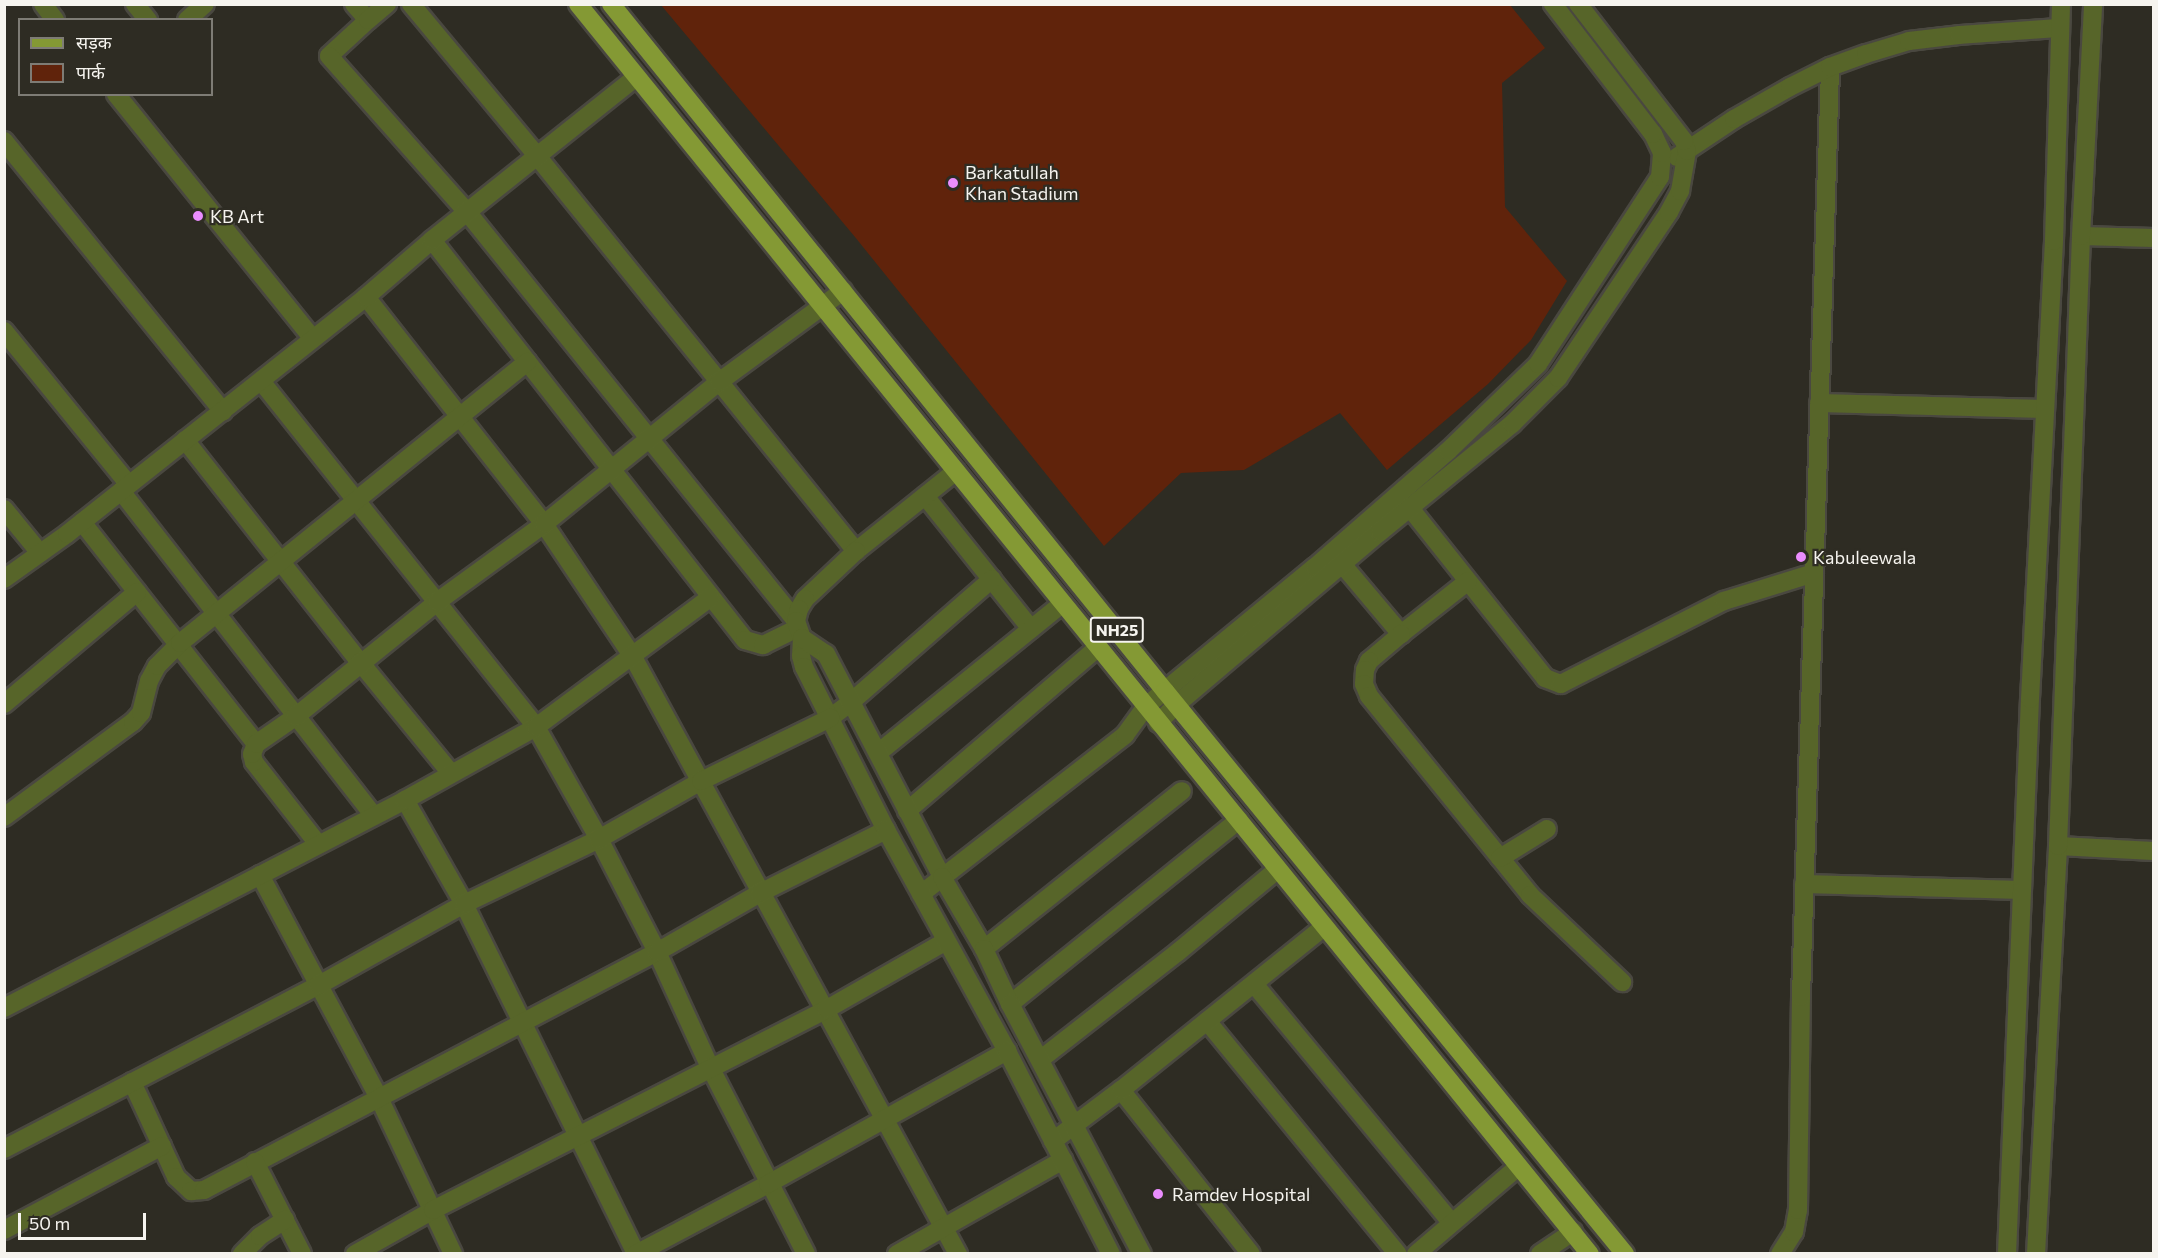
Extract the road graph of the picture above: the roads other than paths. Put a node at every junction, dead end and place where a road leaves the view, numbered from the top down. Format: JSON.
{"nodes":[{"id":1,"x":43,"y":4,"type":"edge"},
{"id":2,"x":135,"y":4,"type":"edge"},
{"id":3,"x":205,"y":4,"type":"edge"},
{"id":4,"x":354,"y":4,"type":"edge"},
{"id":5,"x":387,"y":4,"type":"edge"},
{"id":6,"x":411,"y":4,"type":"edge"},
{"id":7,"x":578,"y":4,"type":"edge"},
{"id":8,"x":611,"y":4,"type":"edge"},
{"id":9,"x":1553,"y":4,"type":"edge"},
{"id":10,"x":1578,"y":4,"type":"edge"},
{"id":11,"x":2061,"y":4,"type":"edge"},
{"id":12,"x":2093,"y":4,"type":"edge"},
{"id":13,"x":54,"y":18,"type":"edge"},
{"id":14,"x":146,"y":18,"type":"edge"},
{"id":15,"x":189,"y":18,"type":"edge"},
{"id":16,"x":368,"y":20,"type":"junction"},
{"id":17,"x":2060,"y":28,"type":"junction"},
{"id":18,"x":1830,"y":67,"type":"junction"},
{"id":19,"x":636,"y":77,"type":"junction"},
{"id":20,"x":118,"y":96,"type":"edge"},
{"id":21,"x":4,"y":141,"type":"edge"},
{"id":22,"x":1687,"y":151,"type":"junction"},
{"id":23,"x":537,"y":156,"type":"junction"},
{"id":24,"x":1661,"y":166,"type":"junction"},
{"id":25,"x":468,"y":213,"type":"junction"},
{"id":26,"x":2082,"y":236,"type":"junction"},
{"id":27,"x":2154,"y":238,"type":"edge"},
{"id":28,"x":432,"y":240,"type":"junction"},
{"id":29,"x":843,"y":291,"type":"junction"},
{"id":30,"x":366,"y":297,"type":"junction"},
{"id":31,"x":823,"y":308,"type":"junction"},
{"id":32,"x":4,"y":332,"type":"edge"},
{"id":33,"x":313,"y":339,"type":"junction"},
{"id":34,"x":527,"y":362,"type":"junction"},
{"id":35,"x":261,"y":381,"type":"junction"},
{"id":36,"x":719,"y":382,"type":"junction"},
{"id":37,"x":1820,"y":403,"type":"junction"},
{"id":38,"x":2045,"y":409,"type":"junction"},
{"id":39,"x":223,"y":411,"type":"junction"},
{"id":40,"x":460,"y":418,"type":"junction"},
{"id":41,"x":648,"y":439,"type":"junction"},
{"id":42,"x":185,"y":440,"type":"junction"},
{"id":43,"x":611,"y":467,"type":"junction"},
{"id":44,"x":956,"y":471,"type":"junction"},
{"id":45,"x":125,"y":488,"type":"junction"},
{"id":46,"x":925,"y":496,"type":"junction"},
{"id":47,"x":357,"y":501,"type":"junction"},
{"id":48,"x":1410,"y":508,"type":"junction"},
{"id":49,"x":4,"y":509,"type":"edge"},
{"id":50,"x":82,"y":522,"type":"junction"},
{"id":51,"x":544,"y":524,"type":"junction"},
{"id":52,"x":856,"y":551,"type":"junction"},
{"id":53,"x":40,"y":554,"type":"junction"},
{"id":54,"x":282,"y":561,"type":"junction"},
{"id":55,"x":1342,"y":564,"type":"junction"},
{"id":56,"x":1814,"y":573,"type":"junction"},
{"id":57,"x":4,"y":579,"type":"edge"},
{"id":58,"x":992,"y":579,"type":"junction"},
{"id":59,"x":1468,"y":581,"type":"junction"},
{"id":60,"x":137,"y":592,"type":"junction"},
{"id":61,"x":710,"y":598,"type":"junction"},
{"id":62,"x":437,"y":602,"type":"junction"},
{"id":63,"x":1062,"y":604,"type":"junction"},
{"id":64,"x":217,"y":613,"type":"junction"},
{"id":65,"x":798,"y":629,"type":"junction"},
{"id":66,"x":1030,"y":630,"type":"junction"},
{"id":67,"x":1401,"y":634,"type":"junction"},
{"id":68,"x":180,"y":643,"type":"junction"},
{"id":69,"x":1097,"y":648,"type":"junction"},
{"id":70,"x":633,"y":657,"type":"junction"},
{"id":71,"x":360,"y":662,"type":"junction"},
{"id":72,"x":1171,"y":697,"type":"junction"},
{"id":73,"x":851,"y":702,"type":"junction"},
{"id":74,"x":4,"y":704,"type":"edge"},
{"id":75,"x":1145,"y":707,"type":"junction"},
{"id":76,"x":295,"y":717,"type":"junction"},
{"id":77,"x":830,"y":718,"type":"junction"},
{"id":78,"x":1158,"y":723,"type":"junction"},
{"id":79,"x":536,"y":727,"type":"junction"},
{"id":80,"x":1125,"y":735,"type":"junction"},
{"id":81,"x":256,"y":744,"type":"junction"},
{"id":82,"x":878,"y":753,"type":"junction"},
{"id":83,"x":451,"y":773,"type":"junction"},
{"id":84,"x":701,"y":781,"type":"junction"},
{"id":85,"x":1182,"y":791,"type":"dead end"},
{"id":86,"x":405,"y":800,"type":"junction"},
{"id":87,"x":907,"y":811,"type":"junction"},
{"id":88,"x":373,"y":815,"type":"junction"},
{"id":89,"x":4,"y":817,"type":"edge"},
{"id":90,"x":1239,"y":820,"type":"junction"},
{"id":91,"x":1547,"y":829,"type":"dead end"},
{"id":92,"x":886,"y":830,"type":"junction"},
{"id":93,"x":599,"y":839,"type":"junction"},
{"id":94,"x":318,"y":844,"type":"junction"},
{"id":95,"x":2058,"y":846,"type":"junction"},
{"id":96,"x":2154,"y":851,"type":"edge"},
{"id":97,"x":1500,"y":858,"type":"junction"},
{"id":98,"x":1278,"y":868,"type":"junction"},
{"id":99,"x":260,"y":875,"type":"junction"},
{"id":100,"x":942,"y":877,"type":"junction"},
{"id":101,"x":1804,"y":884,"type":"junction"},
{"id":102,"x":2022,"y":890,"type":"junction"},
{"id":103,"x":760,"y":893,"type":"junction"},
{"id":104,"x":921,"y":894,"type":"junction"},
{"id":105,"x":464,"y":904,"type":"junction"},
{"id":106,"x":1324,"y":927,"type":"junction"},
{"id":107,"x":946,"y":941,"type":"junction"},
{"id":108,"x":984,"y":949,"type":"junction"},
{"id":109,"x":657,"y":952,"type":"junction"},
{"id":110,"x":1622,"y":982,"type":"dead end"},
{"id":111,"x":1254,"y":984,"type":"junction"},
{"id":112,"x":319,"y":985,"type":"junction"},
{"id":113,"x":1010,"y":1004,"type":"junction"},
{"id":114,"x":4,"y":1008,"type":"edge"},
{"id":115,"x":827,"y":1009,"type":"junction"},
{"id":116,"x":1207,"y":1021,"type":"junction"},
{"id":117,"x":521,"y":1022,"type":"junction"},
{"id":118,"x":1007,"y":1051,"type":"junction"},
{"id":119,"x":1041,"y":1059,"type":"junction"},
{"id":120,"x":710,"y":1067,"type":"junction"},
{"id":121,"x":132,"y":1082,"type":"junction"},
{"id":122,"x":1121,"y":1090,"type":"junction"},
{"id":123,"x":379,"y":1098,"type":"junction"},
{"id":124,"x":884,"y":1119,"type":"junction"},
{"id":125,"x":1075,"y":1124,"type":"junction"},
{"id":126,"x":578,"y":1137,"type":"junction"},
{"id":127,"x":1053,"y":1141,"type":"junction"},
{"id":128,"x":162,"y":1146,"type":"junction"},
{"id":129,"x":4,"y":1149,"type":"edge"},
{"id":130,"x":1063,"y":1160,"type":"junction"},
{"id":131,"x":255,"y":1162,"type":"junction"},
{"id":132,"x":1519,"y":1166,"type":"junction"},
{"id":133,"x":768,"y":1184,"type":"junction"},
{"id":134,"x":433,"y":1210,"type":"junction"},
{"id":135,"x":285,"y":1220,"type":"junction"},
{"id":136,"x":1452,"y":1223,"type":"junction"},
{"id":137,"x":943,"y":1226,"type":"junction"},
{"id":138,"x":4,"y":1230,"type":"edge"},
{"id":139,"x":1573,"y":1232,"type":"junction"},
{"id":140,"x":242,"y":1254,"type":"edge"},
{"id":141,"x":302,"y":1254,"type":"edge"},
{"id":142,"x":355,"y":1254,"type":"edge"},
{"id":143,"x":453,"y":1254,"type":"edge"},
{"id":144,"x":636,"y":1254,"type":"edge"},
{"id":145,"x":806,"y":1254,"type":"edge"},
{"id":146,"x":897,"y":1254,"type":"edge"},
{"id":147,"x":958,"y":1254,"type":"edge"},
{"id":148,"x":1111,"y":1254,"type":"edge"},
{"id":149,"x":1142,"y":1254,"type":"edge"},
{"id":150,"x":1251,"y":1254,"type":"edge"},
{"id":151,"x":1398,"y":1254,"type":"edge"},
{"id":152,"x":1416,"y":1254,"type":"edge"},
{"id":153,"x":1540,"y":1254,"type":"edge"},
{"id":154,"x":1590,"y":1254,"type":"edge"},
{"id":155,"x":1625,"y":1254,"type":"edge"},
{"id":156,"x":1780,"y":1254,"type":"edge"},
{"id":157,"x":2007,"y":1254,"type":"edge"},
{"id":158,"x":2036,"y":1254,"type":"edge"}],
"edges":[{"from":1,"to":13,"type":"street"},
{"from":2,"to":14,"type":"street"},
{"from":3,"to":15,"type":"street"},
{"from":4,"to":16,"type":"street"},
{"from":5,"to":16,"type":"street"},
{"from":6,"to":23,"type":"street"},
{"from":7,"to":19,"type":"main road","number":"NH25"},
{"from":8,"to":29,"type":"main road","number":"NH25"},
{"from":9,"to":24,"type":"street"},
{"from":10,"to":22,"type":"street"},
{"from":11,"to":17,"type":"street"},
{"from":12,"to":26,"type":"street"},
{"from":16,"to":25,"type":"street"},
{"from":17,"to":18,"type":"street"},
{"from":17,"to":38,"type":"street"},
{"from":18,"to":22,"type":"street"},
{"from":18,"to":37,"type":"street"},
{"from":19,"to":23,"type":"street"},
{"from":19,"to":31,"type":"main road","number":"NH25"},
{"from":20,"to":33,"type":"street"},
{"from":21,"to":39,"type":"street"},
{"from":22,"to":24,"type":"street"},
{"from":22,"to":48,"type":"street"},
{"from":23,"to":25,"type":"street"},
{"from":23,"to":36,"type":"street"},
{"from":24,"to":72,"type":"street"},
{"from":25,"to":28,"type":"street"},
{"from":25,"to":41,"type":"street"},
{"from":26,"to":27,"type":"street"},
{"from":26,"to":95,"type":"street"},
{"from":28,"to":30,"type":"street"},
{"from":28,"to":34,"type":"street"},
{"from":29,"to":31,"type":"street"},
{"from":29,"to":72,"type":"main road","number":"NH25"},
{"from":30,"to":33,"type":"street"},
{"from":30,"to":40,"type":"street"},
{"from":31,"to":36,"type":"street"},
{"from":31,"to":44,"type":"main road","number":"NH25"},
{"from":32,"to":45,"type":"street"},
{"from":33,"to":35,"type":"street"},
{"from":34,"to":40,"type":"street"},
{"from":34,"to":43,"type":"street"},
{"from":35,"to":39,"type":"street"},
{"from":35,"to":47,"type":"street"},
{"from":36,"to":41,"type":"street"},
{"from":36,"to":52,"type":"street"},
{"from":37,"to":38,"type":"street"},
{"from":37,"to":56,"type":"street"},
{"from":38,"to":102,"type":"street"},
{"from":39,"to":42,"type":"street"},
{"from":40,"to":47,"type":"street"},
{"from":40,"to":51,"type":"street"},
{"from":41,"to":43,"type":"street"},
{"from":41,"to":65,"type":"street"},
{"from":42,"to":45,"type":"street"},
{"from":42,"to":54,"type":"street"},
{"from":43,"to":51,"type":"street"},
{"from":43,"to":61,"type":"street"},
{"from":44,"to":46,"type":"street"},
{"from":44,"to":63,"type":"main road","number":"NH25"},
{"from":45,"to":50,"type":"street"},
{"from":45,"to":64,"type":"street"},
{"from":46,"to":52,"type":"street"},
{"from":46,"to":58,"type":"street"},
{"from":47,"to":54,"type":"street"},
{"from":47,"to":62,"type":"street"},
{"from":48,"to":55,"type":"street"},
{"from":48,"to":59,"type":"street"},
{"from":49,"to":53,"type":"street"},
{"from":50,"to":53,"type":"street"},
{"from":50,"to":60,"type":"street"},
{"from":51,"to":62,"type":"street"},
{"from":51,"to":70,"type":"street"},
{"from":52,"to":65,"type":"street"},
{"from":53,"to":57,"type":"street"},
{"from":54,"to":64,"type":"street"},
{"from":54,"to":71,"type":"street"},
{"from":55,"to":67,"type":"street"},
{"from":55,"to":72,"type":"street"},
{"from":56,"to":59,"type":"street"},
{"from":56,"to":101,"type":"street"},
{"from":58,"to":66,"type":"street"},
{"from":58,"to":73,"type":"street"},
{"from":59,"to":67,"type":"street"},
{"from":60,"to":68,"type":"street"},
{"from":60,"to":74,"type":"street"},
{"from":61,"to":65,"type":"street"},
{"from":61,"to":70,"type":"street"},
{"from":62,"to":71,"type":"street"},
{"from":62,"to":79,"type":"street"},
{"from":63,"to":66,"type":"street"},
{"from":63,"to":69,"type":"main road","number":"NH25"},
{"from":64,"to":68,"type":"street"},
{"from":64,"to":76,"type":"street"},
{"from":65,"to":73,"type":"street"},
{"from":65,"to":77,"type":"street"},
{"from":66,"to":82,"type":"street"},
{"from":67,"to":97,"type":"street"},
{"from":68,"to":81,"type":"street"},
{"from":68,"to":89,"type":"street"},
{"from":69,"to":75,"type":"main road","number":"NH25"},
{"from":69,"to":87,"type":"street"},
{"from":70,"to":79,"type":"street"},
{"from":70,"to":84,"type":"street"},
{"from":71,"to":76,"type":"street"},
{"from":71,"to":83,"type":"street"},
{"from":72,"to":75,"type":"street"},
{"from":72,"to":78,"type":"street"},
{"from":72,"to":155,"type":"main road","number":"NH25"},
{"from":73,"to":77,"type":"street"},
{"from":73,"to":82,"type":"street"},
{"from":75,"to":78,"type":"main road","number":"NH25"},
{"from":75,"to":80,"type":"street"},
{"from":76,"to":81,"type":"street"},
{"from":76,"to":88,"type":"street"},
{"from":77,"to":84,"type":"street"},
{"from":77,"to":92,"type":"street"},
{"from":78,"to":80,"type":"street"},
{"from":78,"to":90,"type":"main road","number":"NH25"},
{"from":79,"to":83,"type":"street"},
{"from":79,"to":93,"type":"street"},
{"from":80,"to":100,"type":"street"},
{"from":81,"to":94,"type":"street"},
{"from":82,"to":87,"type":"street"},
{"from":83,"to":86,"type":"street"},
{"from":84,"to":93,"type":"street"},
{"from":84,"to":103,"type":"street"},
{"from":85,"to":108,"type":"street"},
{"from":86,"to":88,"type":"street"},
{"from":86,"to":105,"type":"street"},
{"from":87,"to":100,"type":"street"},
{"from":88,"to":94,"type":"street"},
{"from":90,"to":98,"type":"main road","number":"NH25"},
{"from":90,"to":113,"type":"street"},
{"from":91,"to":97,"type":"street"},
{"from":92,"to":103,"type":"street"},
{"from":92,"to":104,"type":"street"},
{"from":93,"to":105,"type":"street"},
{"from":93,"to":109,"type":"street"},
{"from":94,"to":99,"type":"street"},
{"from":95,"to":96,"type":"street"},
{"from":95,"to":158,"type":"street"},
{"from":97,"to":110,"type":"street"},
{"from":98,"to":106,"type":"main road","number":"NH25"},
{"from":98,"to":119,"type":"street"},
{"from":99,"to":112,"type":"street"},
{"from":99,"to":114,"type":"street"},
{"from":100,"to":104,"type":"street"},
{"from":100,"to":108,"type":"street"},
{"from":101,"to":102,"type":"street"},
{"from":101,"to":156,"type":"street"},
{"from":102,"to":157,"type":"street"},
{"from":103,"to":109,"type":"street"},
{"from":103,"to":115,"type":"street"},
{"from":104,"to":107,"type":"street"},
{"from":105,"to":112,"type":"street"},
{"from":105,"to":117,"type":"street"},
{"from":106,"to":111,"type":"street"},
{"from":106,"to":132,"type":"main road","number":"NH25"},
{"from":107,"to":115,"type":"street"},
{"from":107,"to":118,"type":"street"},
{"from":108,"to":113,"type":"street"},
{"from":109,"to":117,"type":"street"},
{"from":109,"to":120,"type":"street"},
{"from":111,"to":116,"type":"street"},
{"from":111,"to":136,"type":"street"},
{"from":112,"to":121,"type":"street"},
{"from":112,"to":123,"type":"street"},
{"from":113,"to":119,"type":"street"},
{"from":115,"to":120,"type":"street"},
{"from":115,"to":124,"type":"street"},
{"from":116,"to":122,"type":"street"},
{"from":116,"to":151,"type":"street"},
{"from":117,"to":123,"type":"street"},
{"from":117,"to":126,"type":"street"},
{"from":118,"to":124,"type":"street"},
{"from":118,"to":127,"type":"street"},
{"from":119,"to":125,"type":"street"},
{"from":120,"to":126,"type":"street"},
{"from":120,"to":133,"type":"street"},
{"from":121,"to":128,"type":"street"},
{"from":121,"to":129,"type":"street"},
{"from":122,"to":125,"type":"street"},
{"from":122,"to":150,"type":"street"},
{"from":123,"to":131,"type":"street"},
{"from":123,"to":134,"type":"street"},
{"from":124,"to":133,"type":"street"},
{"from":124,"to":137,"type":"street"},
{"from":125,"to":127,"type":"street"},
{"from":125,"to":149,"type":"street"},
{"from":126,"to":134,"type":"street"},
{"from":126,"to":144,"type":"street"},
{"from":127,"to":130,"type":"street"},
{"from":128,"to":131,"type":"street"},
{"from":128,"to":138,"type":"street"},
{"from":130,"to":137,"type":"street"},
{"from":130,"to":148,"type":"street"},
{"from":131,"to":135,"type":"street"},
{"from":132,"to":136,"type":"street"},
{"from":132,"to":139,"type":"main road","number":"NH25"},
{"from":133,"to":144,"type":"street"},
{"from":133,"to":145,"type":"street"},
{"from":134,"to":142,"type":"street"},
{"from":134,"to":143,"type":"street"},
{"from":135,"to":140,"type":"street"},
{"from":135,"to":141,"type":"street"},
{"from":136,"to":152,"type":"street"},
{"from":137,"to":146,"type":"street"},
{"from":137,"to":147,"type":"street"},
{"from":139,"to":153,"type":"street"},
{"from":139,"to":154,"type":"main road","number":"NH25"}]}
